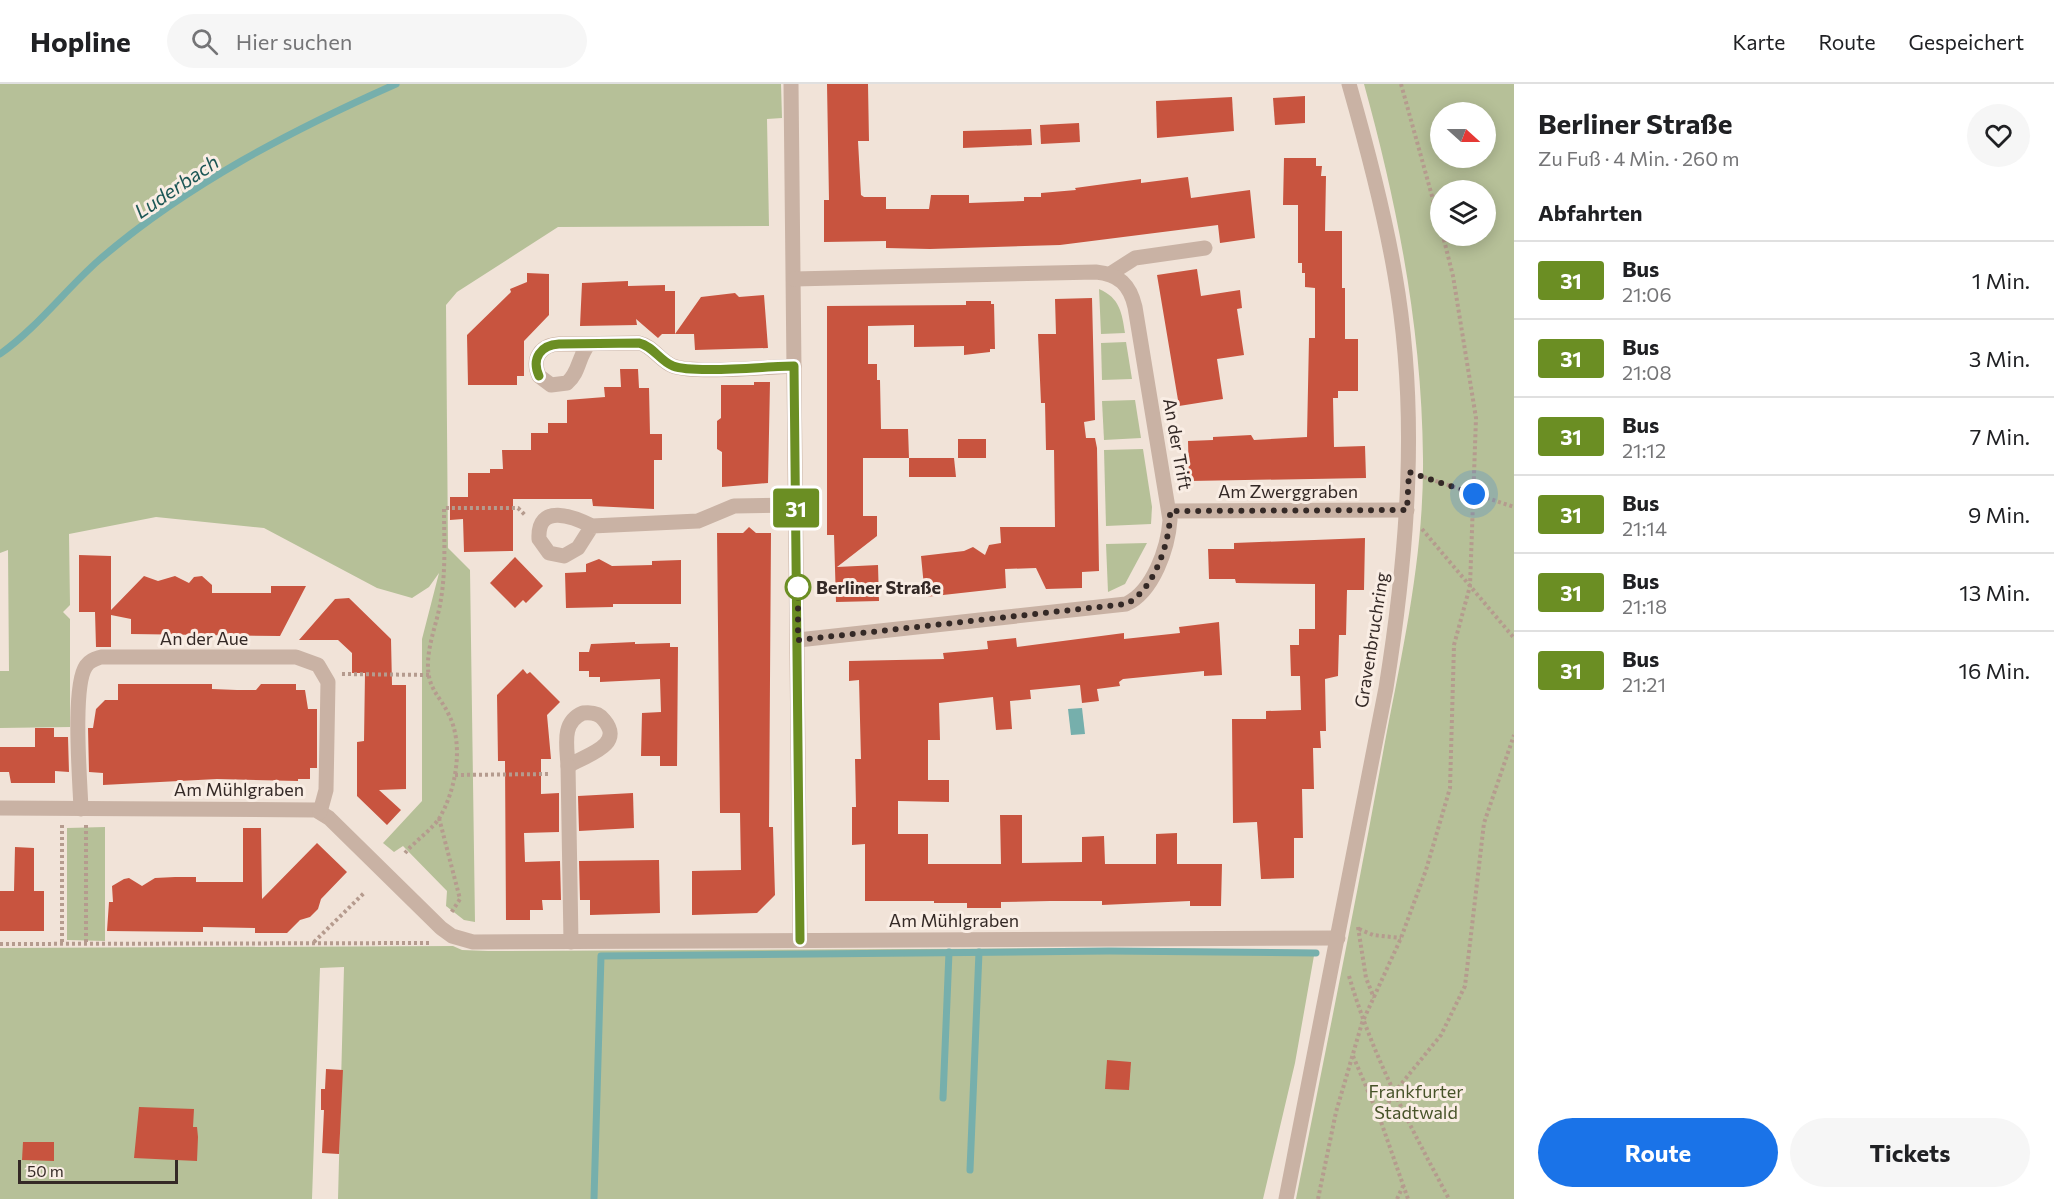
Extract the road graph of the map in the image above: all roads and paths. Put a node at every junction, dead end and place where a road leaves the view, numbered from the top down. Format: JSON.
{"nodes":[{"id":1,"x":791,"y":84,"type":"edge"},
{"id":2,"x":1349,"y":84,"type":"edge"},
{"id":3,"x":1401,"y":84,"type":"edge"},
{"id":4,"x":1430,"y":189,"type":"edge"},
{"id":5,"x":1446,"y":246,"type":"edge"},
{"id":6,"x":1204,"y":248,"type":"dead end"},
{"id":7,"x":1110,"y":274,"type":"junction"},
{"id":8,"x":794,"y":279,"type":"junction"},
{"id":9,"x":589,"y":344,"type":"dead end"},
{"id":10,"x":794,"y":366,"type":"junction"},
{"id":11,"x":1409,"y":472,"type":"junction"},
{"id":12,"x":1474,"y":494,"type":"junction"},
{"id":13,"x":796,"y":505,"type":"junction"},
{"id":14,"x":1514,"y":507,"type":"edge"},
{"id":15,"x":1407,"y":510,"type":"junction"},
{"id":16,"x":1170,"y":511,"type":"junction"},
{"id":17,"x":592,"y":526,"type":"junction"},
{"id":18,"x":540,"y":529,"type":"junction"},
{"id":19,"x":1470,"y":586,"type":"junction"},
{"id":20,"x":1514,"y":638,"type":"edge"},
{"id":21,"x":798,"y":640,"type":"junction"},
{"id":22,"x":326,"y":674,"type":"junction"},
{"id":23,"x":429,"y":675,"type":"junction"},
{"id":24,"x":1514,"y":735,"type":"edge"},
{"id":25,"x":568,"y":770,"type":"joint"},
{"id":26,"x":455,"y":775,"type":"junction"},
{"id":27,"x":0,"y":808,"type":"edge"},
{"id":28,"x":81,"y":809,"type":"junction"},
{"id":29,"x":320,"y":812,"type":"junction"},
{"id":30,"x":439,"y":818,"type":"junction"},
{"id":31,"x":62,"y":825,"type":"dead end"},
{"id":32,"x":86,"y":825,"type":"dead end"},
{"id":33,"x":405,"y":853,"type":"dead end"},
{"id":34,"x":364,"y":893,"type":"dead end"},
{"id":35,"x":451,"y":913,"type":"dead end"},
{"id":36,"x":1356,"y":922,"type":"dead end"},
{"id":37,"x":1359,"y":929,"type":"junction"},
{"id":38,"x":1338,"y":938,"type":"junction"},
{"id":39,"x":1401,"y":938,"type":"junction"},
{"id":40,"x":800,"y":940,"type":"junction"},
{"id":41,"x":437,"y":942,"type":"dead end"},
{"id":42,"x":571,"y":942,"type":"junction"},
{"id":43,"x":314,"y":943,"type":"junction"},
{"id":44,"x":0,"y":944,"type":"edge"},
{"id":45,"x":62,"y":944,"type":"junction"},
{"id":46,"x":86,"y":944,"type":"junction"},
{"id":47,"x":1347,"y":970,"type":"dead end"},
{"id":48,"x":1374,"y":998,"type":"junction"},
{"id":49,"x":1362,"y":1023,"type":"junction"},
{"id":50,"x":1353,"y":1055,"type":"junction"},
{"id":51,"x":1393,"y":1094,"type":"junction"},
{"id":52,"x":1380,"y":1119,"type":"junction"},
{"id":53,"x":1404,"y":1186,"type":"junction"},
{"id":54,"x":1286,"y":1199,"type":"edge"},
{"id":55,"x":1318,"y":1199,"type":"edge"},
{"id":56,"x":1397,"y":1199,"type":"edge"},
{"id":57,"x":1408,"y":1199,"type":"edge"},
{"id":58,"x":1449,"y":1199,"type":"edge"}],
"edges":[{"from":1,"to":8,"type":"street"},
{"from":2,"to":11,"type":"street","name":"Gravenbruchring"},
{"from":3,"to":4,"type":"path"},
{"from":5,"to":12,"type":"path"},
{"from":6,"to":7,"type":"street"},
{"from":7,"to":8,"type":"street"},
{"from":7,"to":16,"type":"street","name":"An der Trift"},
{"from":8,"to":10,"type":"street"},
{"from":9,"to":10,"type":"street"},
{"from":10,"to":13,"type":"street"},
{"from":11,"to":12,"type":"path"},
{"from":11,"to":15,"type":"street","name":"Gravenbruchring"},
{"from":12,"to":14,"type":"path"},
{"from":12,"to":19,"type":"path"},
{"from":13,"to":17,"type":"street"},
{"from":13,"to":21,"type":"street"},
{"from":15,"to":16,"type":"street","name":"Am Zwerggraben"},
{"from":15,"to":19,"type":"path"},
{"from":15,"to":38,"type":"street","name":"Gravenbruchring"},
{"from":16,"to":21,"type":"street","name":"An der Trift"},
{"from":17,"to":18,"type":"street"},
{"from":17,"to":18,"type":"street"},
{"from":18,"to":23,"type":"path"},
{"from":19,"to":20,"type":"path"},
{"from":19,"to":39,"type":"path"},
{"from":21,"to":40,"type":"street"},
{"from":22,"to":23,"type":"path"},
{"from":22,"to":28,"type":"street","name":"An der Aue"},
{"from":22,"to":29,"type":"street"},
{"from":23,"to":26,"type":"path"},
{"from":24,"to":51,"type":"path"},
{"from":25,"to":26,"type":"path"},
{"from":25,"to":42,"type":"street"},
{"from":26,"to":30,"type":"path"},
{"from":27,"to":28,"type":"street","name":"Am Mühlgraben"},
{"from":28,"to":29,"type":"street","name":"Am Mühlgraben"},
{"from":29,"to":42,"type":"street","name":"Am Mühlgraben"},
{"from":30,"to":33,"type":"path"},
{"from":30,"to":35,"type":"path"},
{"from":31,"to":45,"type":"path"},
{"from":32,"to":46,"type":"path"},
{"from":34,"to":43,"type":"path"},
{"from":36,"to":37,"type":"path"},
{"from":37,"to":39,"type":"path"},
{"from":37,"to":48,"type":"path"},
{"from":38,"to":40,"type":"street","name":"Am Mühlgraben"},
{"from":38,"to":54,"type":"street","name":"Gravenbruchring"},
{"from":39,"to":48,"type":"path"},
{"from":40,"to":42,"type":"street","name":"Am Mühlgraben"},
{"from":41,"to":43,"type":"path"},
{"from":43,"to":46,"type":"path"},
{"from":44,"to":45,"type":"path"},
{"from":45,"to":46,"type":"path"},
{"from":47,"to":49,"type":"path"},
{"from":48,"to":49,"type":"path"},
{"from":49,"to":50,"type":"path"},
{"from":49,"to":51,"type":"path"},
{"from":50,"to":52,"type":"path"},
{"from":50,"to":55,"type":"path"},
{"from":51,"to":52,"type":"path"},
{"from":51,"to":58,"type":"path"},
{"from":52,"to":53,"type":"path"},
{"from":53,"to":56,"type":"path"},
{"from":53,"to":57,"type":"path"}]}
